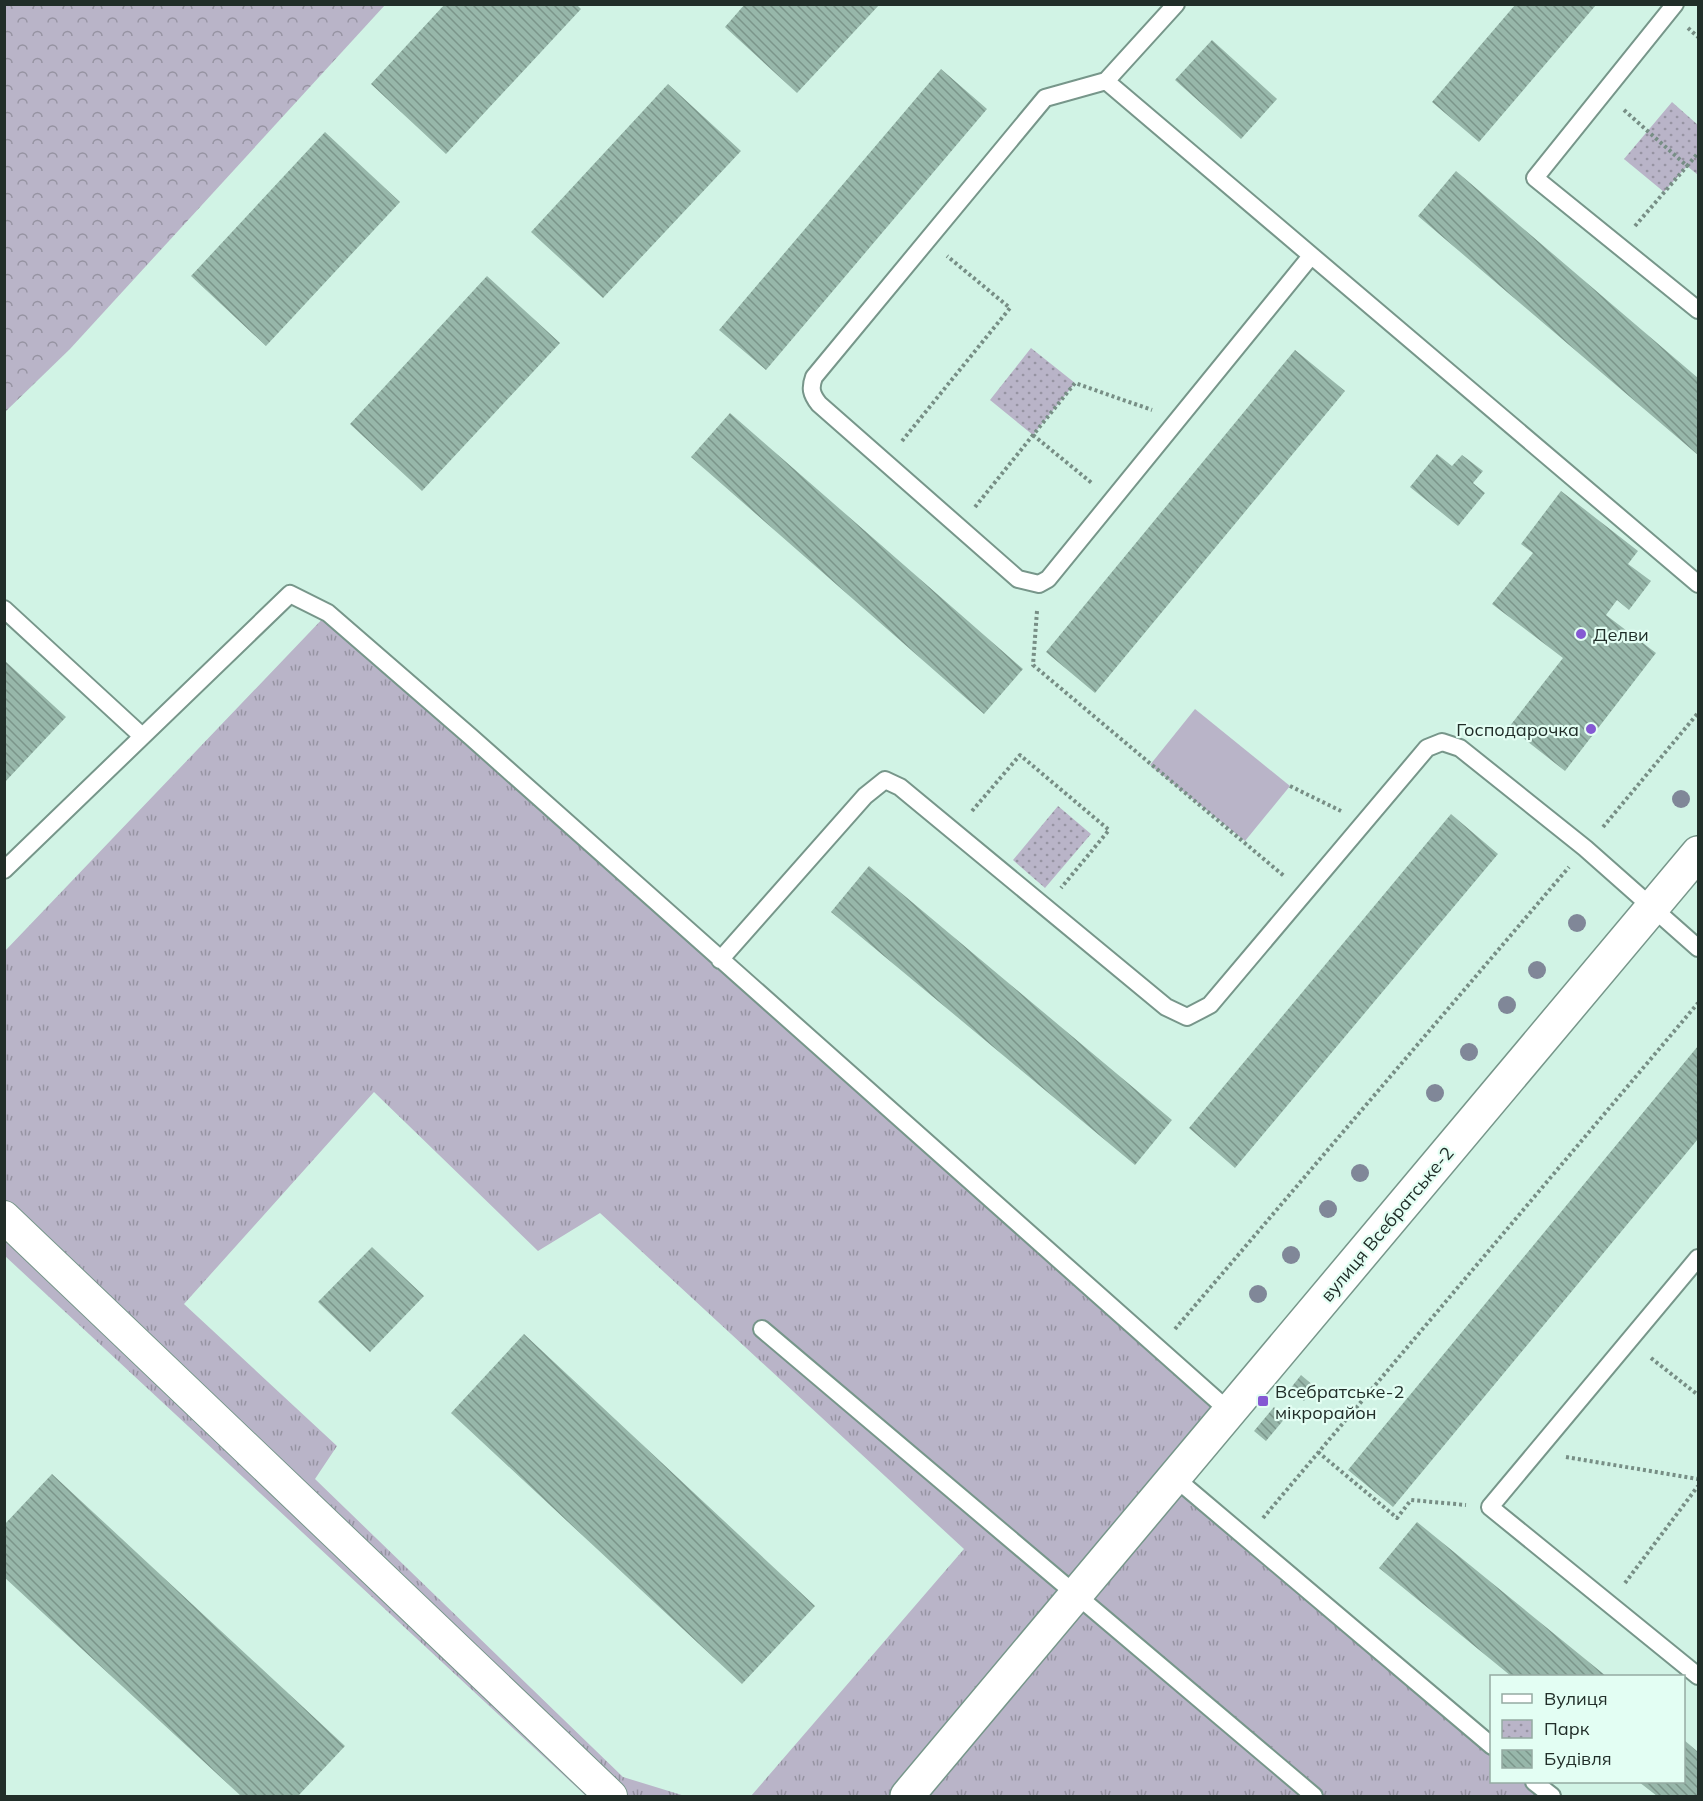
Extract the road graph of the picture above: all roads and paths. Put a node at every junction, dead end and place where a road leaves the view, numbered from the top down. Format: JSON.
{"nodes":[{"id":1,"x":1176,"y":4,"type":"edge"},
{"id":2,"x":1675,"y":4,"type":"edge"},
{"id":3,"x":1106,"y":81,"type":"junction"},
{"id":4,"x":1604,"y":93,"type":"junction"},
{"id":5,"x":1698,"y":153,"type":"edge"},
{"id":6,"x":1687,"y":166,"type":"junction"},
{"id":7,"x":927,"y":240,"type":"junction"},
{"id":8,"x":1618,"y":246,"type":"junction"},
{"id":9,"x":1311,"y":256,"type":"junction"},
{"id":10,"x":1698,"y":310,"type":"edge"},
{"id":11,"x":1179,"y":419,"type":"junction"},
{"id":12,"x":1033,"y":435,"type":"junction"},
{"id":13,"x":885,"y":462,"type":"junction"},
{"id":14,"x":1113,"y":500,"type":"junction"},
{"id":15,"x":958,"y":527,"type":"junction"},
{"id":16,"x":1039,"y":584,"type":"junction"},
{"id":17,"x":1698,"y":584,"type":"edge"},
{"id":18,"x":4,"y":609,"type":"edge"},
{"id":19,"x":1698,"y":712,"type":"edge"},
{"id":20,"x":142,"y":736,"type":"junction"},
{"id":21,"x":1290,"y":786,"type":"dead end"},
{"id":22,"x":1363,"y":822,"type":"junction"},
{"id":23,"x":954,"y":832,"type":"junction"},
{"id":24,"x":1585,"y":848,"type":"junction"},
{"id":25,"x":1698,"y":853,"type":"edge"},
{"id":26,"x":4,"y":870,"type":"edge"},
{"id":27,"x":1303,"y":892,"type":"junction"},
{"id":28,"x":1045,"y":906,"type":"junction"},
{"id":29,"x":1653,"y":908,"type":"junction"},
{"id":30,"x":1698,"y":948,"type":"edge"},
{"id":31,"x":720,"y":960,"type":"junction"},
{"id":32,"x":1698,"y":1004,"type":"edge"},
{"id":33,"x":4,"y":1217,"type":"edge"},
{"id":34,"x":1698,"y":1258,"type":"edge"},
{"id":35,"x":762,"y":1329,"type":"dead end"},
{"id":36,"x":1629,"y":1340,"type":"junction"},
{"id":37,"x":1158,"y":1349,"type":"junction"},
{"id":38,"x":1698,"y":1395,"type":"edge"},
{"id":39,"x":1229,"y":1412,"type":"junction"},
{"id":40,"x":1318,"y":1452,"type":"junction"},
{"id":41,"x":1535,"y":1452,"type":"junction"},
{"id":42,"x":1174,"y":1477,"type":"junction"},
{"id":43,"x":1698,"y":1479,"type":"edge"},
{"id":44,"x":1698,"y":1485,"type":"edge"},
{"id":45,"x":1490,"y":1507,"type":"junction"},
{"id":46,"x":1245,"y":1539,"type":"junction"},
{"id":47,"x":1076,"y":1594,"type":"junction"},
{"id":48,"x":1610,"y":1604,"type":"junction"},
{"id":49,"x":1698,"y":1677,"type":"edge"},
{"id":50,"x":1490,"y":1745,"type":"edge"},
{"id":51,"x":1535,"y":1783,"type":"edge"},
{"id":52,"x":611,"y":1797,"type":"edge"},
{"id":53,"x":907,"y":1797,"type":"edge"},
{"id":54,"x":1314,"y":1797,"type":"edge"},
{"id":55,"x":1552,"y":1797,"type":"edge"}],
"edges":[{"from":1,"to":3,"type":"lane"},
{"from":2,"to":4,"type":"lane"},
{"from":3,"to":7,"type":"lane"},
{"from":3,"to":9,"type":"lane"},
{"from":4,"to":6,"type":"path"},
{"from":4,"to":8,"type":"lane"},
{"from":5,"to":6,"type":"path"},
{"from":6,"to":8,"type":"path"},
{"from":7,"to":13,"type":"lane"},
{"from":7,"to":13,"type":"path"},
{"from":8,"to":10,"type":"lane"},
{"from":9,"to":11,"type":"lane"},
{"from":9,"to":17,"type":"lane"},
{"from":11,"to":12,"type":"path"},
{"from":11,"to":14,"type":"lane"},
{"from":12,"to":14,"type":"path"},
{"from":12,"to":15,"type":"path"},
{"from":13,"to":15,"type":"lane"},
{"from":14,"to":16,"type":"lane"},
{"from":15,"to":16,"type":"lane"},
{"from":16,"to":27,"type":"path"},
{"from":18,"to":20,"type":"lane"},
{"from":19,"to":24,"type":"path"},
{"from":20,"to":26,"type":"lane"},
{"from":20,"to":31,"type":"lane"},
{"from":21,"to":22,"type":"path"},
{"from":22,"to":24,"type":"lane"},
{"from":22,"to":27,"type":"lane"},
{"from":23,"to":28,"type":"lane"},
{"from":23,"to":28,"type":"path"},
{"from":23,"to":31,"type":"lane"},
{"from":24,"to":29,"type":"lane"},
{"from":24,"to":37,"type":"path"},
{"from":25,"to":29,"type":"street","name":"вулиця Всебратське-2"},
{"from":27,"to":28,"type":"lane"},
{"from":29,"to":30,"type":"lane"},
{"from":29,"to":39,"type":"street","name":"вулиця Всебратське-2"},
{"from":31,"to":37,"type":"lane"},
{"from":32,"to":40,"type":"path"},
{"from":33,"to":52,"type":"street"},
{"from":34,"to":36,"type":"lane"},
{"from":35,"to":47,"type":"lane"},
{"from":36,"to":38,"type":"path"},
{"from":36,"to":41,"type":"lane"},
{"from":37,"to":39,"type":"lane"},
{"from":39,"to":42,"type":"street","name":"вулиця Всебратське-2"},
{"from":40,"to":45,"type":"path"},
{"from":40,"to":46,"type":"path"},
{"from":41,"to":43,"type":"path"},
{"from":41,"to":45,"type":"lane"},
{"from":42,"to":46,"type":"lane"},
{"from":42,"to":47,"type":"street","name":"вулиця Всебратське-2"},
{"from":44,"to":48,"type":"path"},
{"from":45,"to":48,"type":"lane"},
{"from":46,"to":50,"type":"lane"},
{"from":47,"to":53,"type":"street","name":"вулиця Всебратське-2"},
{"from":47,"to":54,"type":"lane"},
{"from":48,"to":49,"type":"lane"},
{"from":51,"to":55,"type":"lane"}]}
